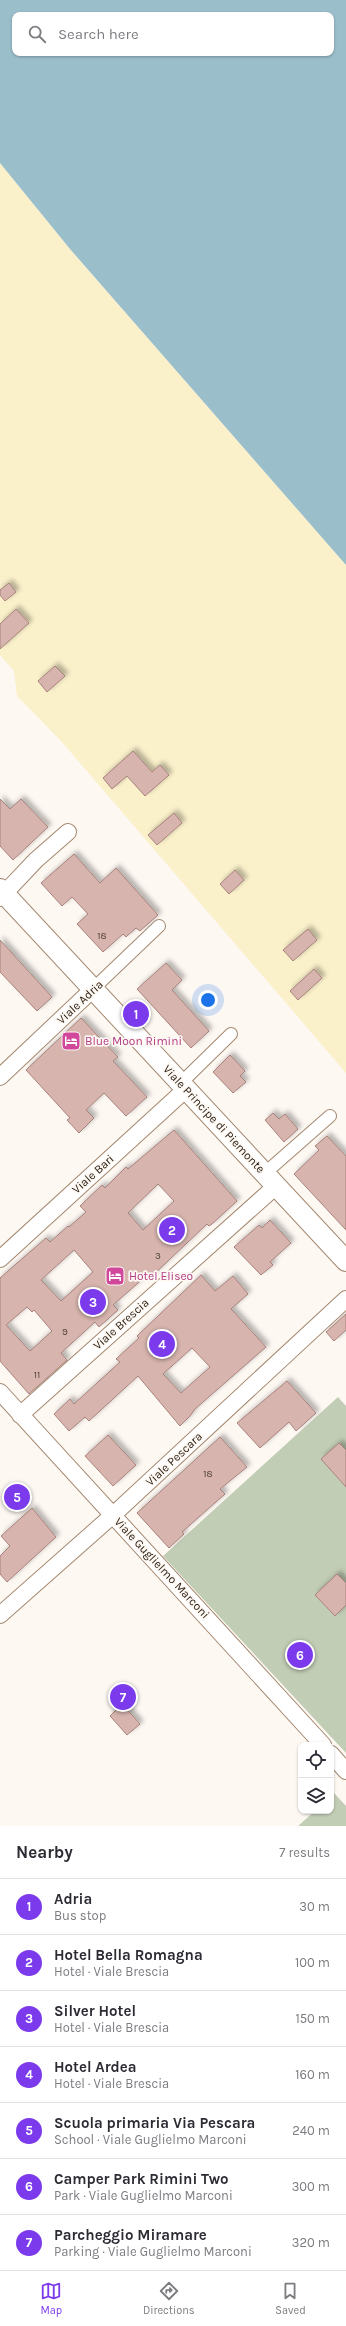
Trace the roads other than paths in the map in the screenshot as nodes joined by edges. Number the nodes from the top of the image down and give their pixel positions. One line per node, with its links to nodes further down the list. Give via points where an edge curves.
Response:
1 (68, 832): 2 (street)
2 (1, 894): 4 (street, Viale Principe di Piemonte)
3 (159, 926): 4 (street, Viale Adria)
4 (93, 989): 6 (street, Viale Adria); 7 (street, Viale Principe di Piemonte)
5 (231, 1034): 7 (street, Viale Bari)
6 (0, 1077)
7 (183, 1086): 9 (street, Viale Principe di Piemonte); 10 (street, Viale Bari)
8 (330, 1116): 9 (street, Viale Brescia)
9 (270, 1180): 11 (street, Viale Principe di Piemonte); 14 (street, Viale Brescia)
10 (0, 1259)
11 (346, 1261)
12 (346, 1299): 15 (street, Viale Pescara)
13 (0, 1392): 14 (street, Viale Guglielmo Marconi)
14 (20, 1414): 15 (street, Viale Guglielmo Marconi)
15 (113, 1515): 16 (street, Viale Pescara); 17 (street, Viale Guglielmo Marconi)
16 (0, 1615)
17 (320, 1742)
18 (334, 1757): 19 (street)
19 (346, 1771)

